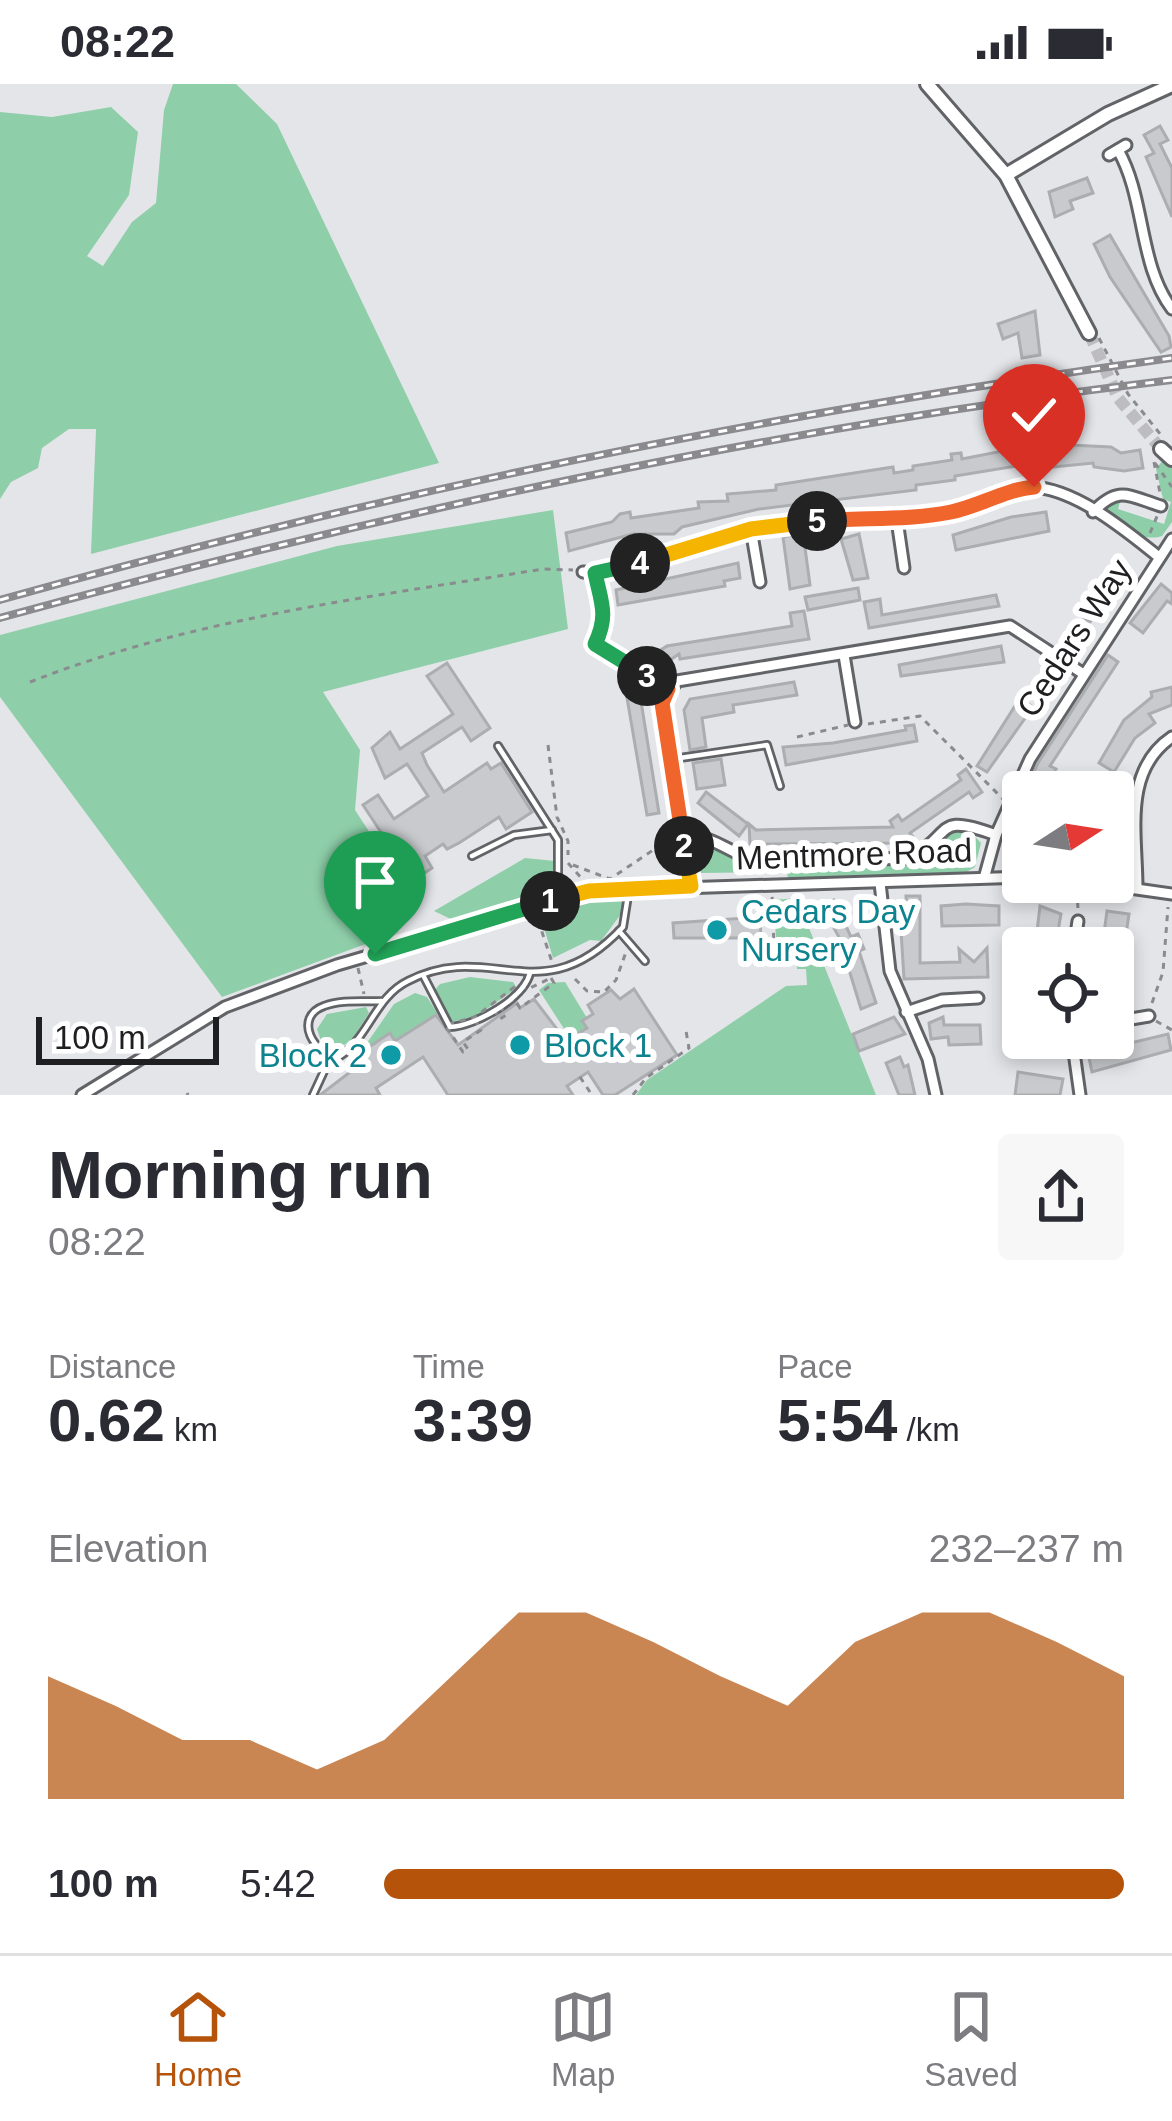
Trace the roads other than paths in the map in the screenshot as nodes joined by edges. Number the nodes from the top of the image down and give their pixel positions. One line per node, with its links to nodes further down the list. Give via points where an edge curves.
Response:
1 (927, 84): 4 (street)
2 (1172, 85): 4 (street)
3 (1118, 150): 5 (street, via 1150,263)
4 (1006, 175): 6 (street)
5 (1172, 309)
6 (1089, 333)
7 (1160, 506): 8 (street, via 1120,494)
8 (1093, 512): 9 (street, via 1034,487); 12 (street)
9 (897, 520): 10 (street); 13 (street)
10 (751, 529): 14 (street); 15 (street, via 589,573)
11 (1172, 539): 12 (street, Cedars Way)
12 (1165, 554): 18 (street, Cedars Way)
13 (904, 568)
14 (760, 582)
15 (599, 590)
16 (595, 644): 19 (lane)
17 (844, 655): 18 (street, via 1010,626); 19 (street, via 677,681); 20 (street)
18 (1082, 673): 27 (street, Cedars Way)
19 (668, 689): 23 (street, via 662,703)
20 (855, 722)
21 (1172, 737): 34 (street, via 1151,751 1137,777)
22 (498, 746): 25 (lane)
23 (671, 759): 24 (lane, via 767,745); 26 (street)
24 (780, 786)
25 (552, 830): 28 (lane, via 514,835); 36 (lane)
26 (683, 835): 27 (street, via 708,834 767,862 908,858 962,822); 32 (street)
27 (996, 835): 29 (street, Cedars Way)
28 (472, 856)
29 (985, 875): 30 (street, Mentmore Road); 31 (street, Mentmore Road)
30 (1002, 876)
31 (880, 883): 32 (street, Mentmore Road); 45 (street, via 885,952)
32 (691, 886): 33 (street, Mentmore Road)
33 (629, 887): 36 (street, Mentmore Road); 39 (lane)
34 (1136, 888): 35 (street)
35 (1171, 893)
36 (558, 899): 50 (street, Mentmore Road, via 225,1007)
37 (1078, 921): 38 (street)
38 (1077, 927)
39 (619, 931): 40 (lane); 41 (lane, via 594,955)
40 (645, 961)
41 (530, 973): 42 (lane, via 483,967); 42 (lane, via 518,992 450,1027)
42 (423, 975): 44 (lane)
43 (978, 998): 45 (street)
44 (382, 1001): 48 (lane, via 351,1049); 48 (lane, via 313,1012 313,1046)
45 (907, 1012): 52 (street)
46 (1149, 1016): 47 (street)
47 (1134, 1018)
48 (331, 1056): 51 (lane)
49 (1075, 1059): 53 (street)
50 (82, 1095)
51 (314, 1095)
52 (935, 1095)
53 (1080, 1095)

